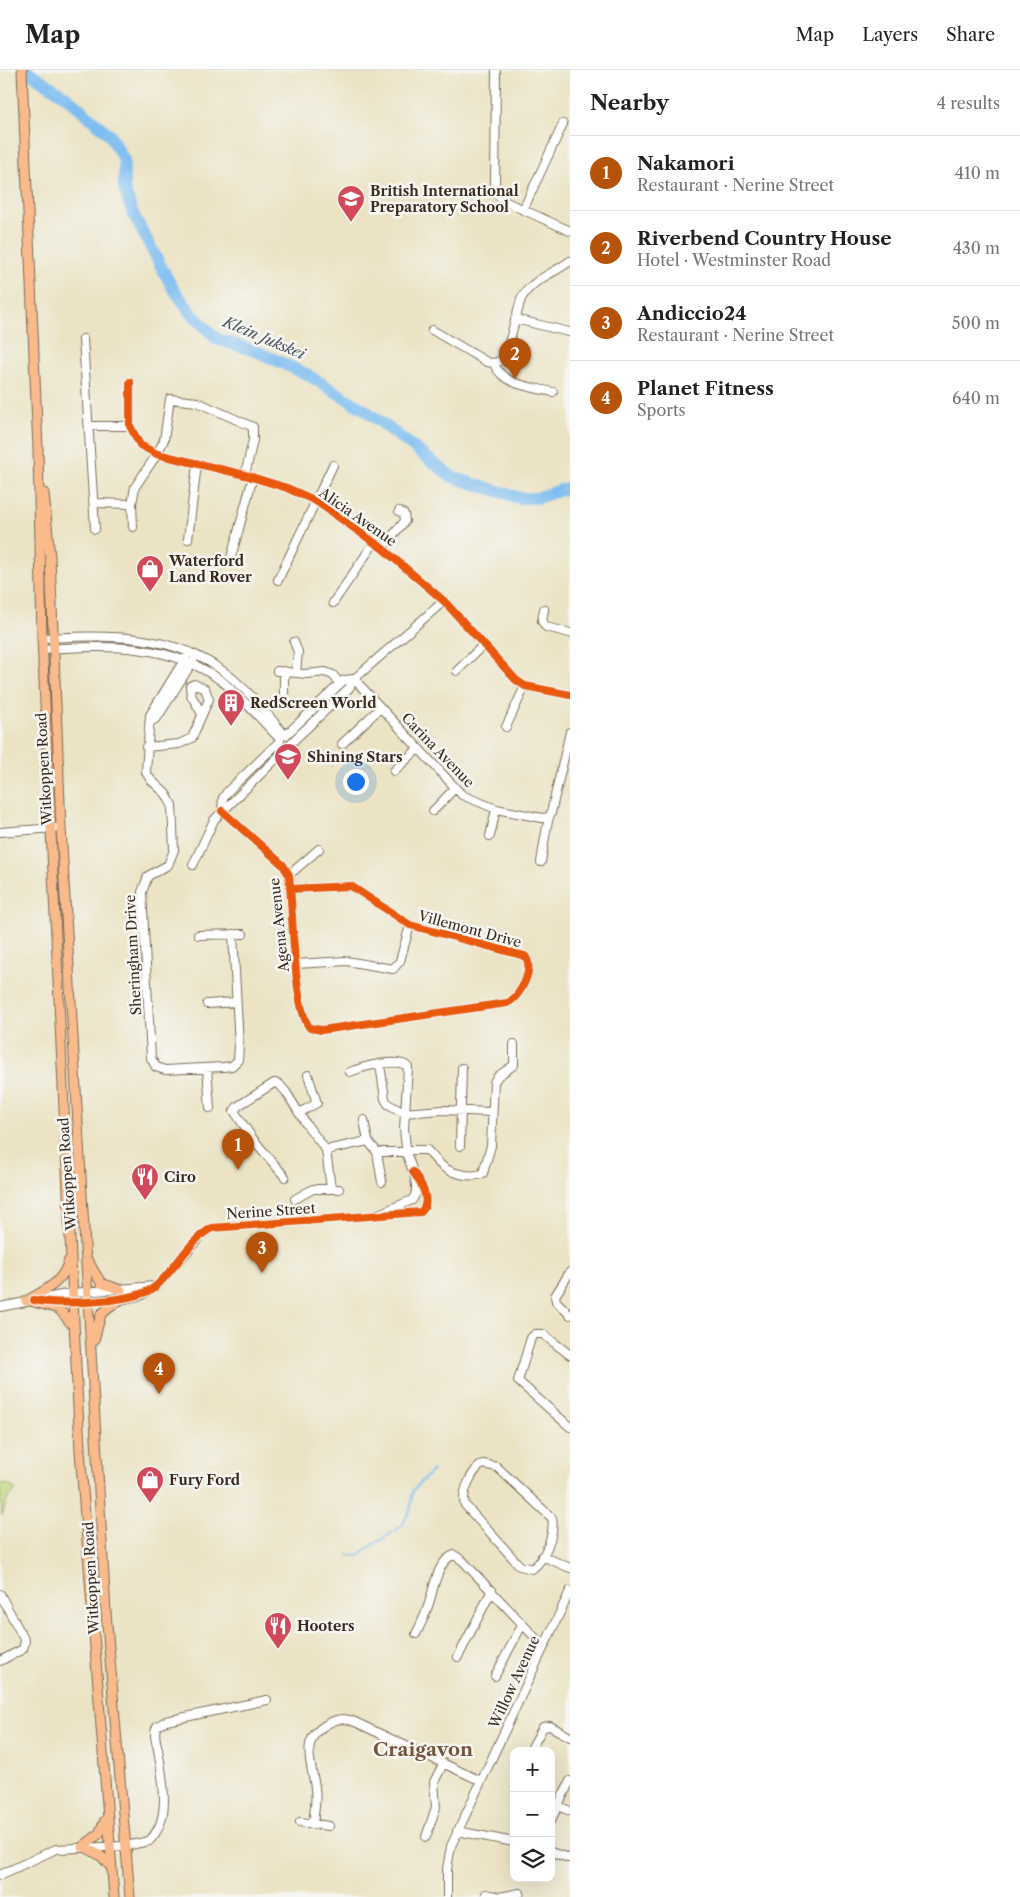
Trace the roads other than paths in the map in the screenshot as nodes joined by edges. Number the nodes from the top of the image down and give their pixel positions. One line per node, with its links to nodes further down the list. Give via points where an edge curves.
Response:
1 (22, 70): 16 (main road, Witkoppen Road)
2 (496, 70): 4 (street, via 494,188 500,199)
3 (563, 124): 4 (street)
4 (523, 210): 5 (street)
5 (570, 231)
6 (570, 261): 7 (street, via 529,286)
7 (515, 319): 9 (street); 11 (street, via 505,355)
8 (432, 330): 11 (street)
9 (569, 332)
10 (83, 339): 14 (street)
11 (494, 364): 13 (street, via 498,373 507,380)
12 (130, 382): 15 (street)
13 (553, 392)
14 (89, 426): 15 (street); 22 (street)
15 (130, 426): 17 (street, via 140,445)
16 (38, 449): 36 (main road, Witkoppen Road); 37 (main road, Witkoppen Road, via 49,548)
17 (157, 454): 18 (street, Alicia Avenue); 20 (street, via 164,440 168,401 173,398 189,400 253,427); 23 (street, via 136,482)
18 (197, 464): 20 (street, Alicia Avenue); 27 (street)
19 (333, 466): 21 (street)
20 (249, 476): 21 (street, Alicia Avenue); 30 (street)
21 (316, 502): 28 (street, Alicia Avenue); 31 (street)
22 (94, 503): 23 (street); 26 (street)
23 (132, 504): 25 (street)
24 (398, 511): 29 (street, via 405,521)
25 (133, 527)
26 (95, 529)
27 (188, 539)
28 (374, 543): 29 (street, Alicia Avenue); 33 (street)
29 (382, 548): 32 (street, Alicia Avenue)
30 (231, 558)
31 (278, 580)
32 (444, 601): 39 (street, Alicia Avenue); 46 (street)
33 (333, 603)
34 (544, 609): 35 (street, via 542,621 546,627)
35 (570, 633)
36 (42, 638): 37 (street); 41 (main road, Witkoppen Road)
37 (52, 638): 40 (main road, Witkoppen Road); 42 (street, via 137,637)
38 (294, 642): 45 (street, via 298,652)
39 (483, 645): 44 (street); 48 (street, Alicia Avenue)
40 (52, 648): 41 (street); 43 (street, via 133,647 160,651); 73 (main road, Witkoppen Road)
41 (42, 649): 72 (main road, Witkoppen Road)
42 (193, 654): 43 (street, Sheringham Drive); 51 (street, via 227,674)
43 (188, 662): 52 (street, via 223,682); 62 (street, Sheringham Drive, via 150,715)
44 (457, 671)
45 (296, 672): 47 (street, via 328,672); 49 (street, via 280,671)
46 (354, 679): 47 (street); 54 (street, Carina Avenue); 56 (street)
47 (340, 684): 53 (street)
48 (525, 686): 50 (street); 57 (street)
49 (284, 695)
50 (570, 695)
51 (252, 697): 52 (street); 59 (street)
52 (246, 703): 59 (street)
53 (316, 707): 56 (street); 59 (street)
54 (380, 708): 60 (street); 63 (street, Carina Avenue)
55 (202, 714): 62 (street, via 195,734 188,742)
56 (322, 714): 61 (street)
57 (506, 727)
58 (570, 732): 71 (street)
59 (283, 737): 61 (street, via 292,739); 64 (street)
60 (342, 744)
61 (290, 745): 66 (street)
62 (146, 747): 91 (street, Sheringham Drive, via 146,772 172,805 174,844 170,862 148,876 142,892 151,1058 160,1069)
63 (418, 749): 65 (street); 67 (street, Carina Avenue)
64 (254, 765): 66 (street); 69 (street, via 227,792)
65 (394, 771)
66 (262, 772): 69 (street)
67 (454, 789): 68 (street, Carina Avenue, via 472,801); 70 (street)
68 (496, 809): 71 (street, Carina Avenue); 75 (street)
69 (222, 811): 78 (street, via 214,820); 79 (street, Agena Avenue, via 283,865)
70 (433, 811)
71 (548, 817): 77 (street)
72 (50, 828): 73 (street); 74 (street); 113 (main road, Witkoppen Road)
73 (61, 828): 114 (main road, Witkoppen Road)
74 (0, 832)
75 (490, 836)
76 (320, 849): 79 (street, Agena Avenue)
77 (541, 862)
78 (193, 865)
79 (289, 875): 80 (street, Agena Avenue)
80 (291, 889): 81 (street, Villemont Drive, via 351,886); 85 (street, Agena Avenue)
81 (410, 925): 85 (street, via 400,961 394,968 346,961); 88 (street, Villemont Drive, via 525,956 528,968 518,995 512,1001 500,1004)
82 (233, 934): 83 (street); 84 (street); 86 (street, Sheringham Drive)
83 (243, 934)
84 (198, 936)
85 (296, 964): 88 (street, Agena Avenue, via 304,1018)
86 (236, 1002): 87 (street); 91 (street, Sheringham Drive, via 238,1060 229,1066)
87 (207, 1004)
88 (314, 1030)
89 (514, 1044): 97 (street, via 514,1065 494,1082)
90 (380, 1064): 93 (street); 99 (street, via 386,1102); 99 (street, via 398,1063 408,1067)
91 (207, 1068): 95 (street)
92 (462, 1068): 96 (street)
93 (350, 1072)
94 (308, 1075): 98 (street, via 317,1103)
95 (210, 1108)
96 (460, 1112): 97 (street); 99 (street); 102 (street)
97 (492, 1112): 104 (street, via 491,1146 487,1166 481,1175 450,1170 439,1164 427,1150)
98 (299, 1113): 103 (street); 107 (street, via 281,1087 274,1083 234,1111)
99 (404, 1113): 104 (street)
100 (364, 1120): 101 (street)
101 (368, 1141): 103 (street); 105 (street)
102 (460, 1146)
103 (326, 1150): 110 (street, via 335,1189 313,1189)
104 (407, 1151): 105 (street); 106 (street)
105 (377, 1152): 108 (street)
106 (413, 1172): 109 (street); 111 (street)
107 (285, 1177)
108 (382, 1182)
109 (416, 1196): 111 (street); 112 (street, Nerine Street)
110 (294, 1199)
111 (426, 1199): 112 (street, Nerine Street, via 421,1212)
112 (372, 1217): 116 (street, Nerine Street, via 212,1228)
113 (71, 1248): 119 (main road, Witkoppen Road); 121 (main road, via 66,1271 59,1282)
114 (86, 1256): 117 (main road, via 101,1283); 118 (main road, Witkoppen Road)
115 (570, 1272): 123 (street, via 555,1296)
116 (157, 1286): 117 (street); 120 (street, Nerine Street, via 142,1295)
117 (121, 1290): 118 (street)
118 (87, 1296): 119 (street); 120 (street, Nerine Street); 126 (main road, Witkoppen Road)
119 (73, 1297): 121 (street, via 55,1303); 124 (main road, Witkoppen Road)
120 (120, 1300): 126 (main road, via 104,1310 98,1319)
121 (30, 1301): 122 (street); 124 (main road, via 59,1310)
122 (0, 1307)
123 (570, 1314)
124 (74, 1328): 146 (main road, Witkoppen Road)
125 (570, 1356): 127 (street, via 543,1334 535,1334 518,1381)
126 (92, 1366): 155 (main road, Witkoppen Road, via 106,1612)
127 (570, 1427)
128 (542, 1556): 128 (street, via 532,1569 520,1566 468,1510 464,1502 465,1493 473,1472 480,1465 497,1467 550,1515 552,1531); 129 (street)
129 (570, 1568)
130 (492, 1590): 133 (street); 134 (street, via 462,1560 451,1556 435,1581 427,1611); 136 (street)
131 (570, 1590): 135 (street, Willow Avenue)
132 (0, 1594): 137 (street, via 25,1641 23,1649)
133 (522, 1625): 135 (street); 138 (street)
134 (416, 1634)
135 (544, 1647): 143 (street, Willow Avenue)
136 (458, 1657)
137 (0, 1662)
138 (495, 1676)
139 (267, 1700): 155 (street, via 166,1721 155,1728 163,1786 162,1821 149,1842)
140 (570, 1737): 141 (street, via 550,1726 543,1727)
141 (532, 1747)
142 (443, 1764): 143 (street); 150 (street, via 350,1720 340,1718 331,1722 315,1732 310,1746 310,1767 316,1790); 153 (street, via 433,1786 436,1807)
143 (481, 1781): 152 (street, Willow Avenue)
144 (570, 1781): 145 (street)
145 (558, 1806): 147 (street); 148 (street)
146 (107, 1811): 156 (main road, via 102,1830); 157 (main road, Witkoppen Road)
147 (570, 1811)
148 (555, 1812)
149 (300, 1822): 150 (street)
150 (313, 1824): 151 (street)
151 (329, 1826)
152 (457, 1831): 154 (street); 166 (street, Willow Avenue, via 448,1856)
153 (426, 1837)
154 (510, 1841)
155 (126, 1846): 157 (street); 165 (main road, Witkoppen Road)
156 (84, 1847): 157 (street); 160 (main road, via 101,1856); 161 (street, via 56,1849)
157 (109, 1847): 160 (main road, Witkoppen Road)
158 (555, 1853): 159 (street)
159 (568, 1858)
160 (110, 1866): 164 (main road, Witkoppen Road)
161 (0, 1875)
162 (520, 1893): 167 (street)
163 (486, 1894): 167 (street)
164 (114, 1897)
165 (130, 1897)
166 (447, 1897)
167 (499, 1897)

